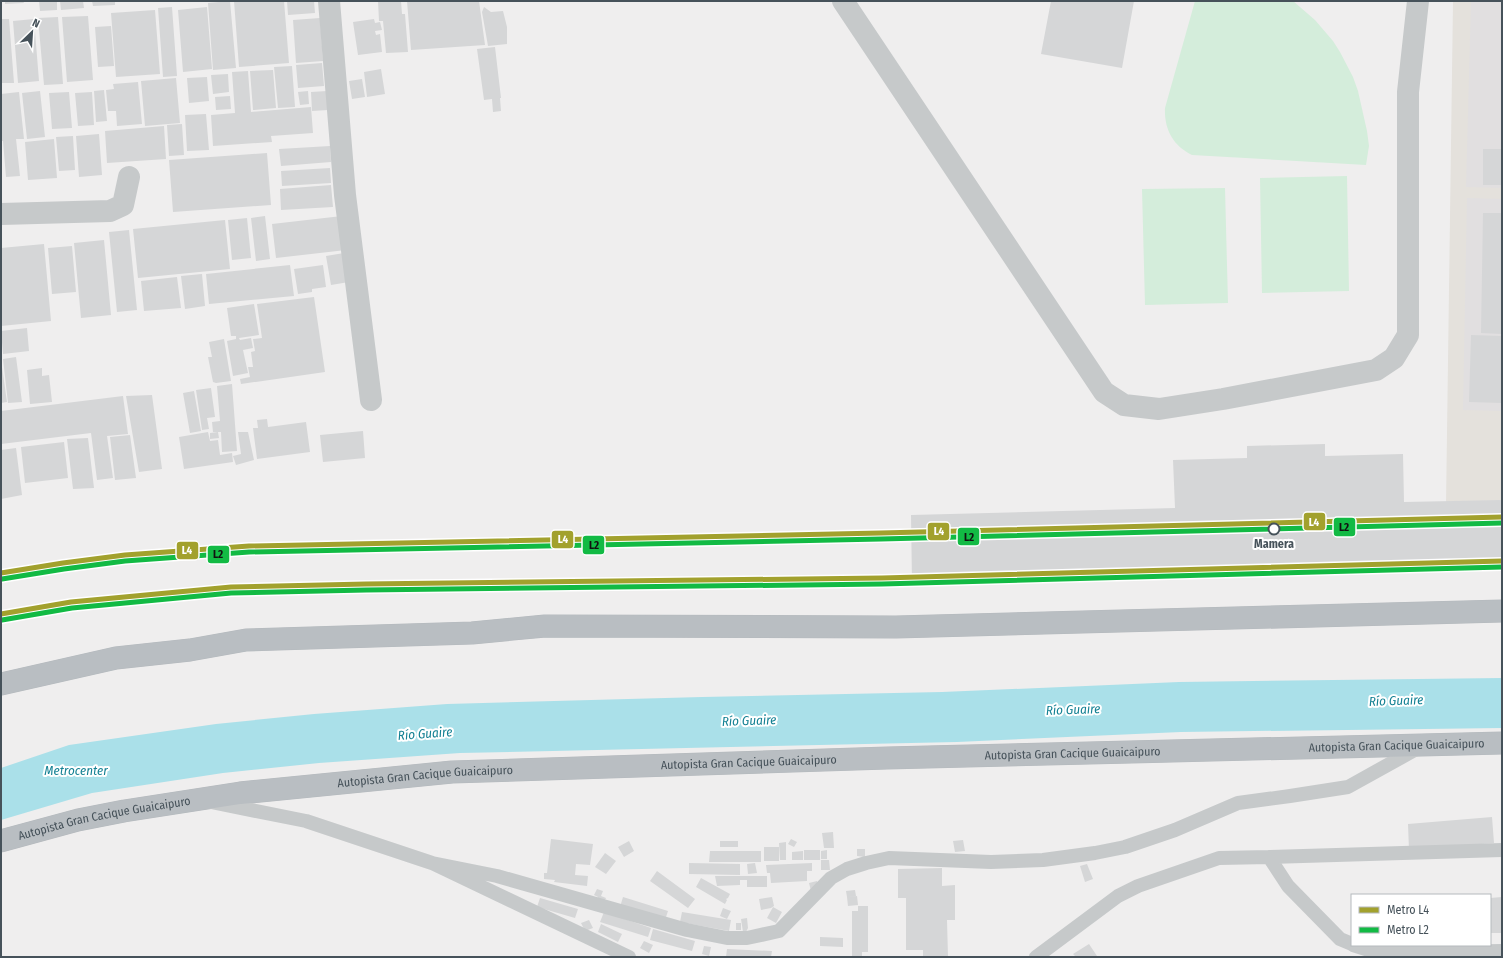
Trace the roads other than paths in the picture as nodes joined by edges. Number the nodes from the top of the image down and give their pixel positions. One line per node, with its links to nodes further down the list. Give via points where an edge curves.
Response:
1 (329, 1): 6 (street, via 345,195)
2 (843, 1): 3 (street, via 1104,392 1124,405 1159,410 1376,370 1394,358 1408,335 1408,92)
3 (1418, 1)
4 (129, 177): 5 (street, via 123,205 110,211)
5 (1, 214)
6 (371, 400)
7 (1502, 611): 8 (highway, via 896,627 545,626 472,633 246,640 190,650 116,658)
8 (1, 684)
9 (1502, 743): 10 (highway, Autopista Gran Cacique Guaicaipuro)
10 (1424, 745): 11 (highway, Autopista Gran Cacique Guaicaipuro, via 452,772 240,793); 15 (lane, via 1348,787 1238,803 1175,830 1095,854 991,862 889,858 847,868 831,878 779,931 747,938 727,938 687,930 497,876)
11 (201, 800): 12 (highway, Autopista Gran Cacique Guaicaipuro, via 116,812); 15 (lane, via 306,821)
12 (1, 841)
13 (1502, 850): 14 (lane)
14 (1269, 857): 16 (lane, via 1288,886 1340,939); 20 (lane, via 1219,858 1138,886 1118,896)
15 (432, 862): 19 (lane)
16 (1351, 944)
17 (1356, 946): 18 (lane, via 1378,953)
18 (1502, 951)
19 (629, 957)
20 (1036, 957)

